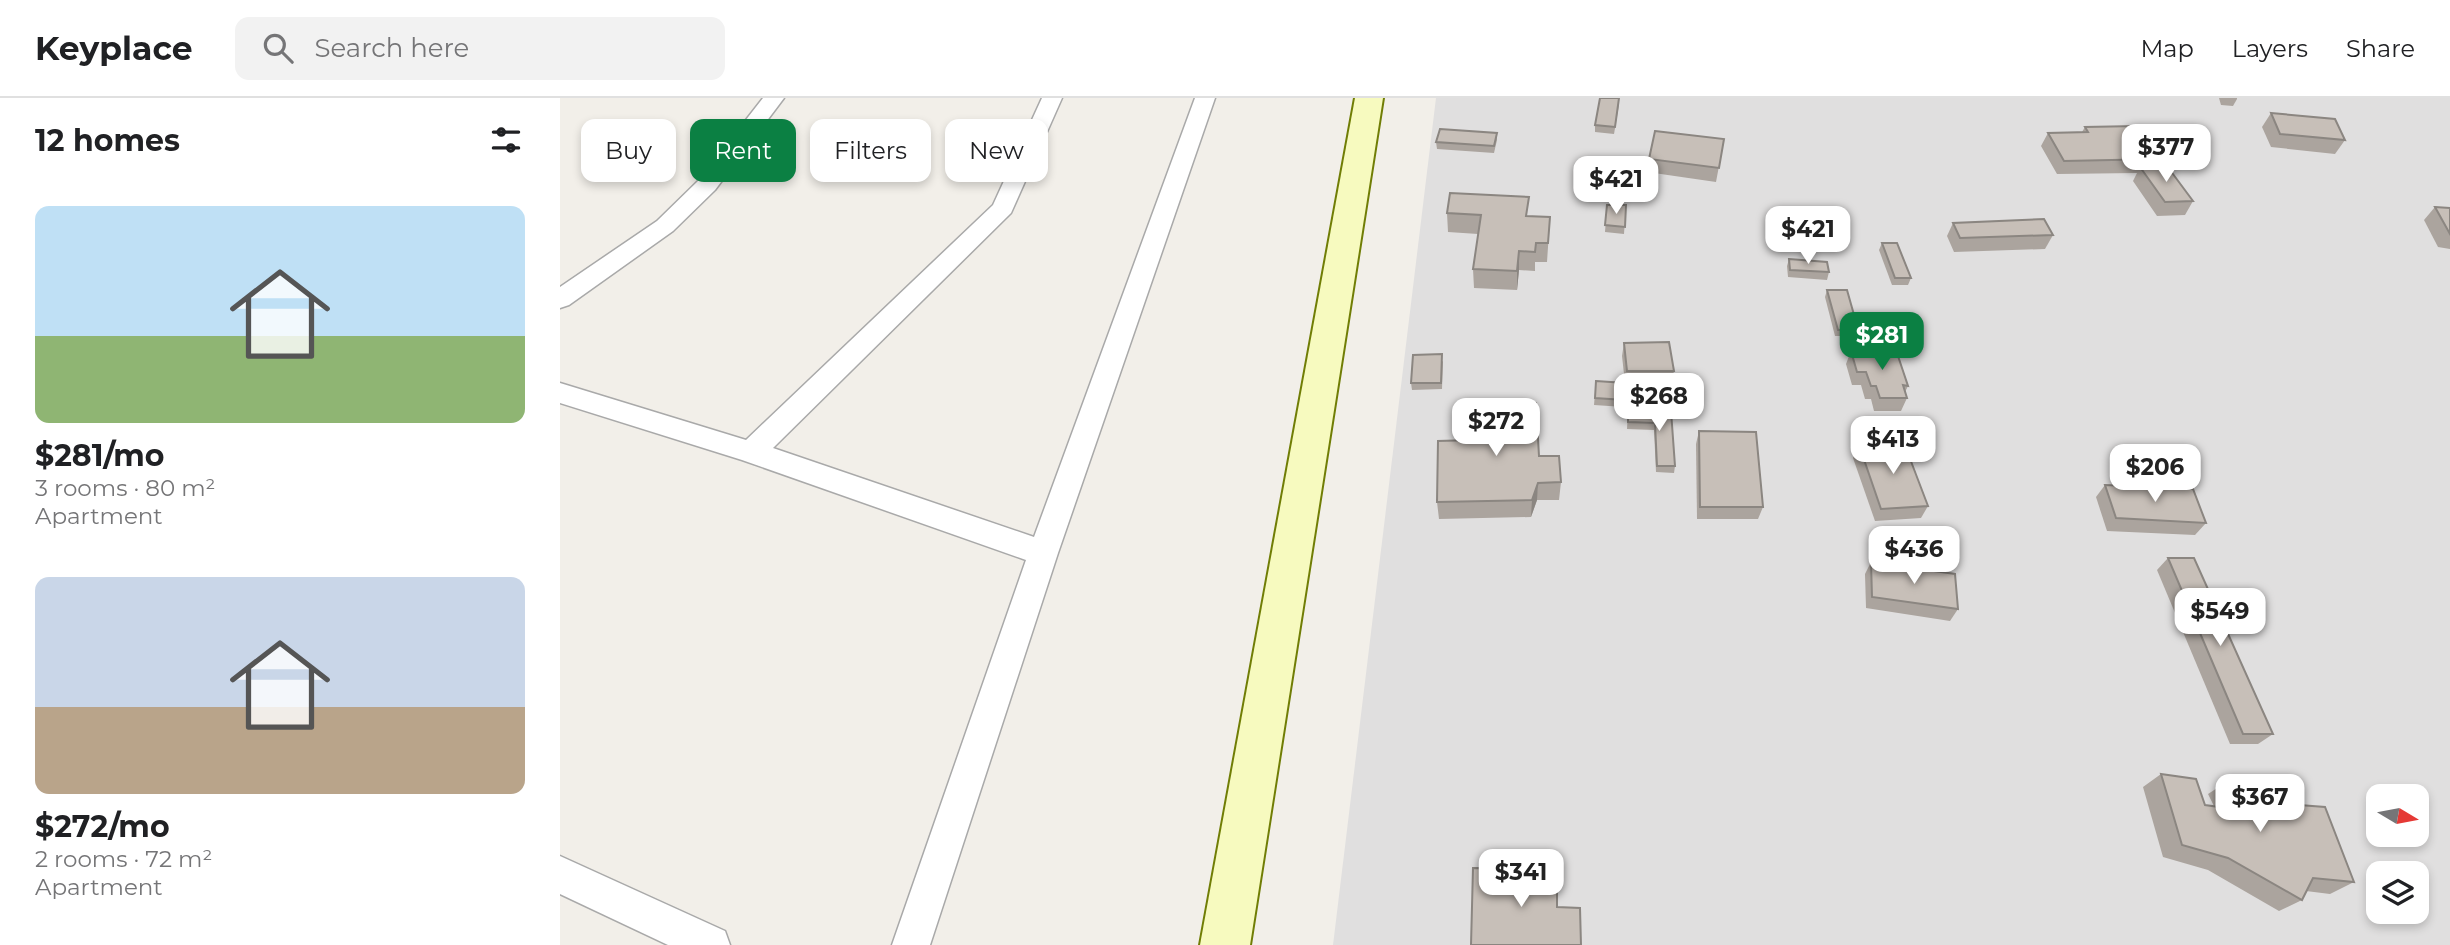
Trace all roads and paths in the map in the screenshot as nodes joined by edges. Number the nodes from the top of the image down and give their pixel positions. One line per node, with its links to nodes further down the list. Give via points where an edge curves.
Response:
1 (774, 98): 5 (street, via 707,185 665,226)
2 (1052, 98): 7 (street, via 1003,208)
3 (1205, 98): 8 (street)
4 (1369, 98): 12 (street)
5 (560, 299)
6 (560, 393): 7 (street)
7 (751, 452): 8 (street)
8 (1043, 552): 11 (street)
9 (560, 875): 10 (street)
10 (711, 945)
11 (911, 945)
12 (1225, 945)

